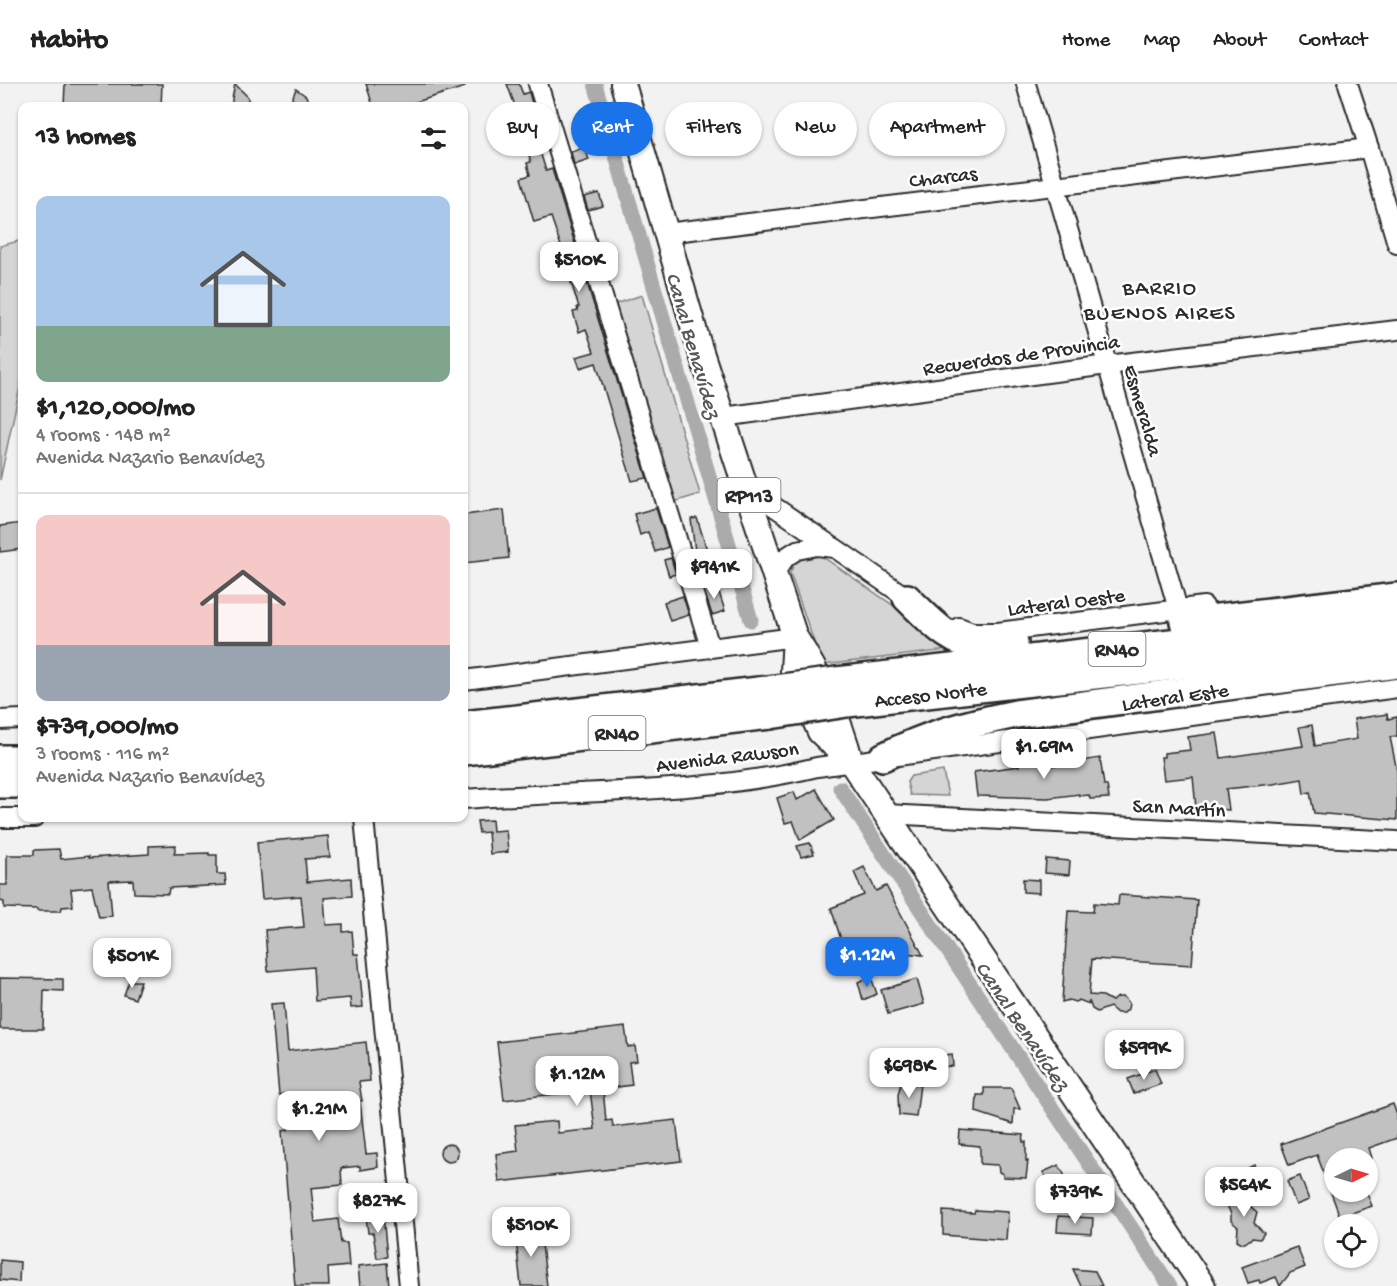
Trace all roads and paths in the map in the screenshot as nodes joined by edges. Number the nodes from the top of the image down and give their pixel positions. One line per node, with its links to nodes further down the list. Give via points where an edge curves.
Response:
1 (538, 84): 22 (street)
2 (623, 84): 7 (main road, RP113)
3 (1026, 84): 6 (street, Esmeralda)
4 (1348, 84): 5 (street)
5 (1369, 148): 6 (street, Charcas); 8 (street)
6 (1055, 185): 7 (street, Charcas); 10 (street, Esmeralda)
7 (666, 233): 11 (main road, RP113)
8 (1397, 244)
9 (1397, 330): 10 (street, Recuerdos de Provincia)
10 (1107, 365): 11 (street, Recuerdos de Provincia); 18 (street, Esmeralda)
11 (723, 417): 12 (main road, RP113)
12 (747, 488): 13 (street, Lateral Oeste); 14 (main road, RP113)
13 (835, 548): 14 (street, via 797,550); 17 (street, Lateral Oeste)
14 (774, 573): 20 (main road, RP113)
15 (1397, 584): 18 (street, Lateral Oeste)
16 (1397, 597): 17 (highway, via 980,646 945,633)
17 (907, 598): 18 (street, Lateral Oeste, via 972,632)
18 (1178, 609)
19 (1397, 617): 26 (highway, Acceso Norte / RN40)
20 (795, 637): 22 (street); 35 (main road, RP113, via 842,727)
21 (1397, 641): 26 (highway, Acceso Norte / RN40)
22 (710, 647): 24 (street)
23 (1397, 664): 32 (highway, via 1016,714 956,727)
24 (468, 679)
25 (1397, 688): 32 (street, Lateral Este)
26 (842, 692): 27 (highway, Acceso Norte / RN40, bridge)
27 (765, 703): 30 (highway, Acceso Norte / RN40); 31 (highway, Acceso Norte / RN40)
28 (18, 719): 29 (street)
29 (0, 720)
30 (468, 725)
31 (468, 750)
32 (883, 758): 35 (street, Lateral Este)
33 (0, 759): 34 (highway)
34 (18, 759)
35 (851, 762): 38 (street, Avenida Rawson, via 675,788); 39 (main road, RP113)
36 (0, 784): 37 (highway)
37 (18, 784)
38 (468, 799)
39 (886, 814): 43 (street, San Martín); 45 (main road, RP113)
40 (0, 818): 41 (street)
41 (18, 818)
42 (364, 822): 44 (street)
43 (1397, 841)
44 (409, 1286)
45 (1203, 1286)

